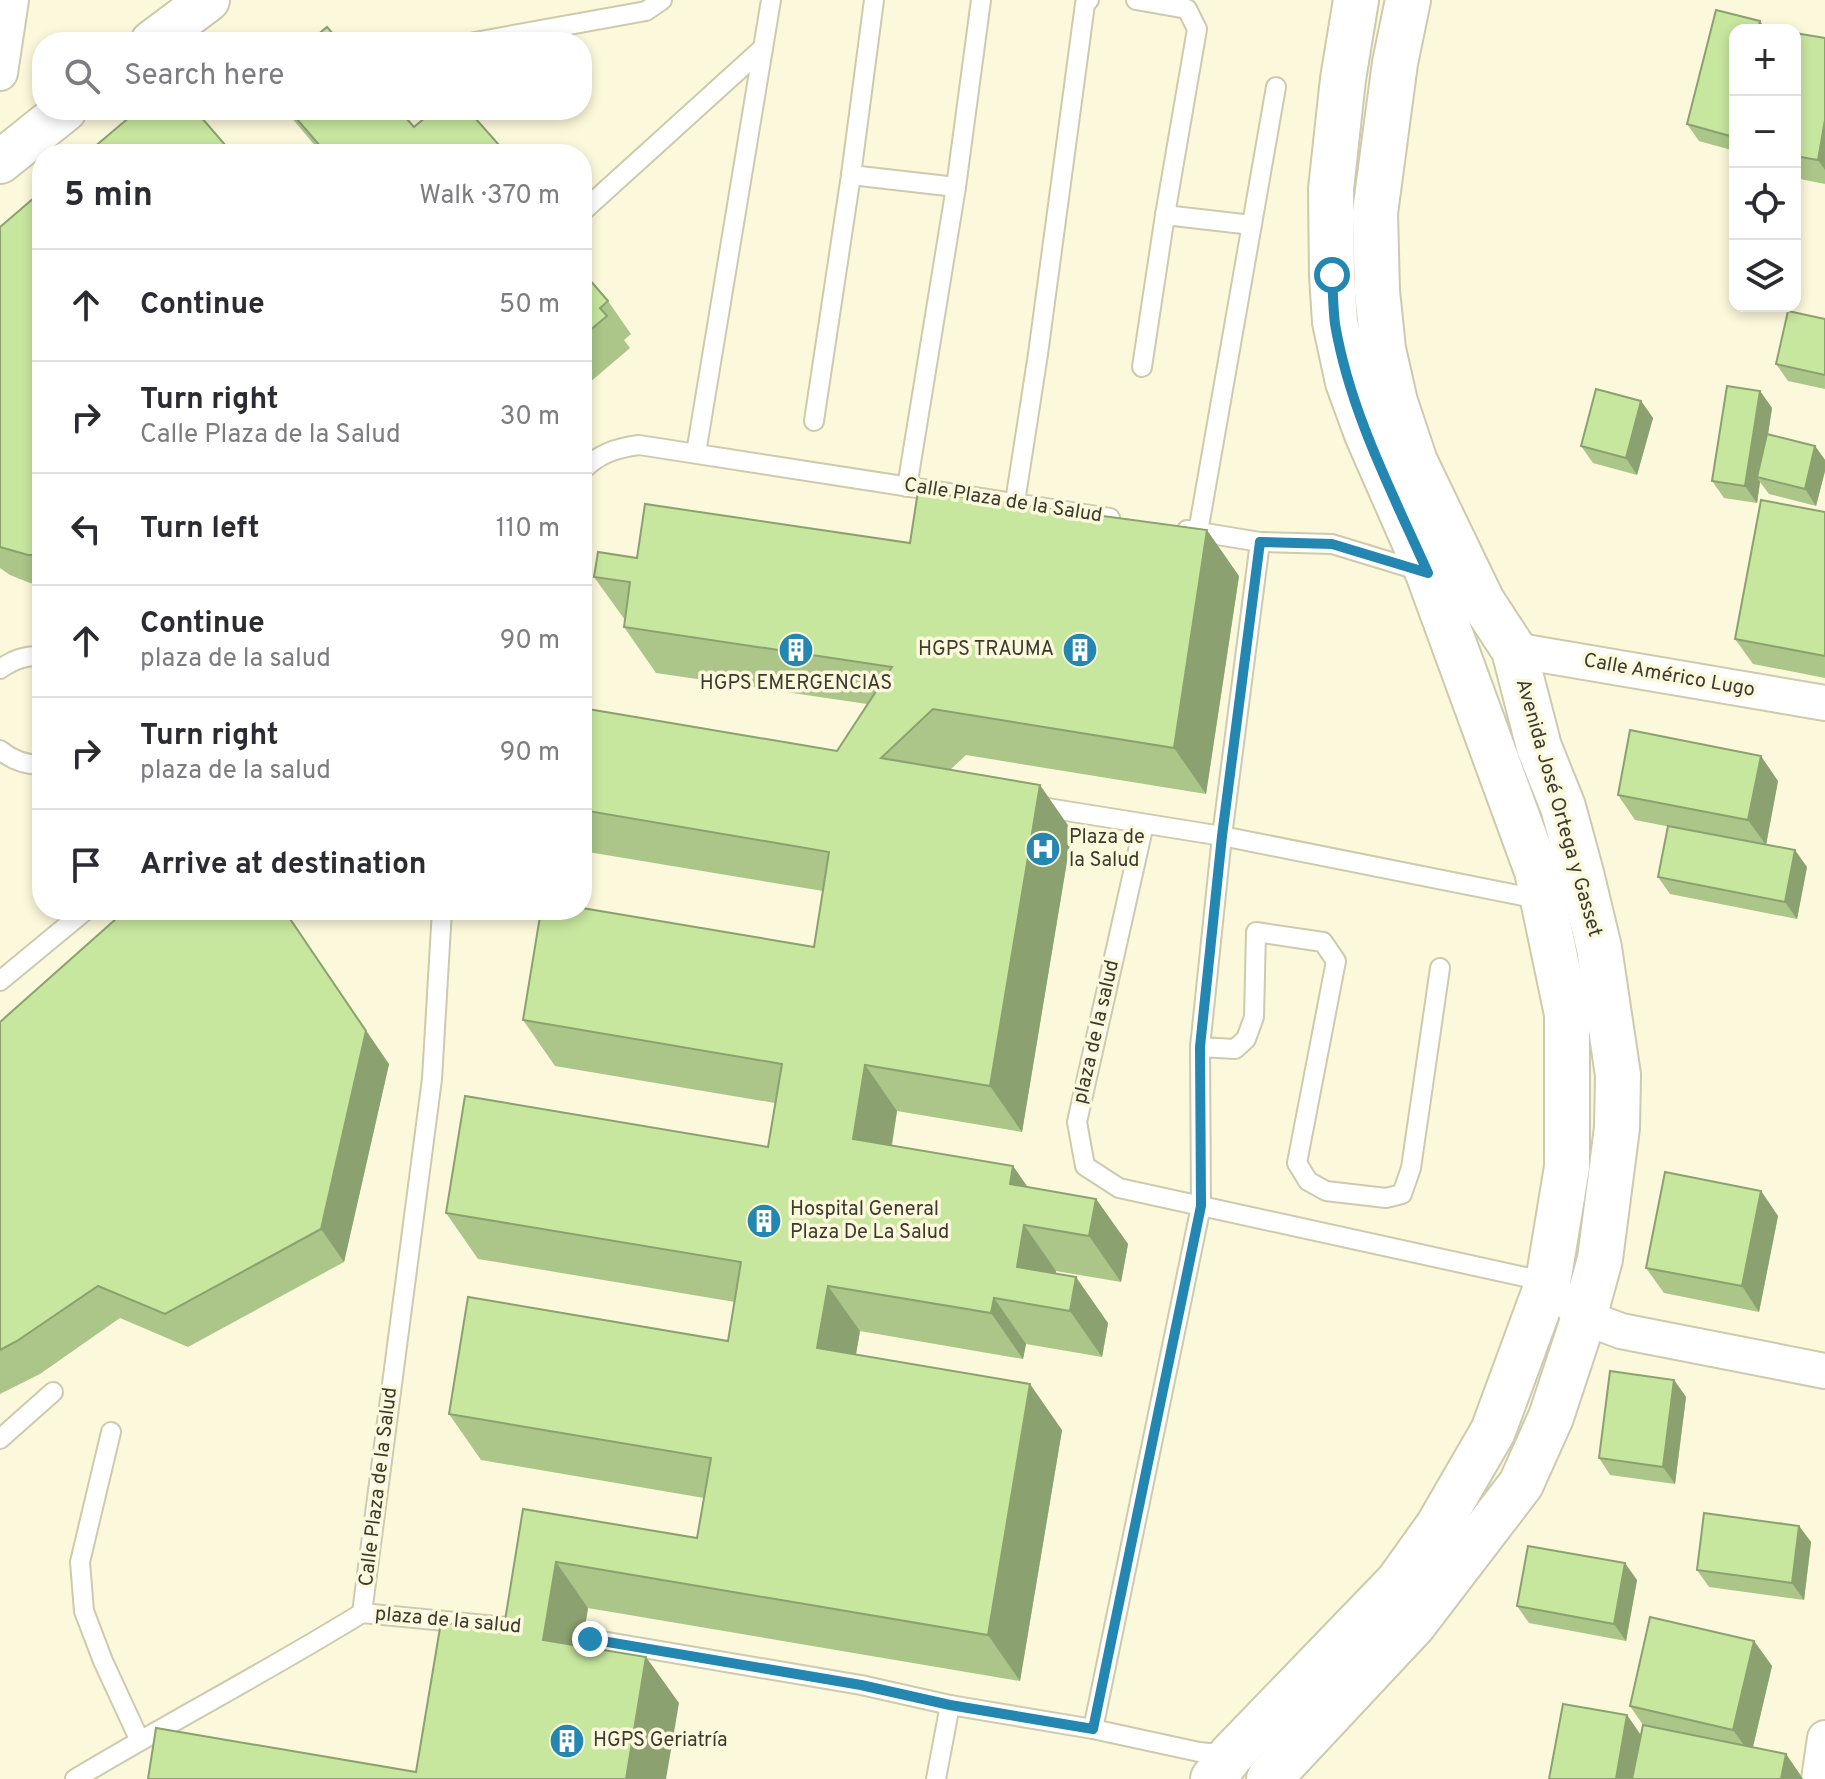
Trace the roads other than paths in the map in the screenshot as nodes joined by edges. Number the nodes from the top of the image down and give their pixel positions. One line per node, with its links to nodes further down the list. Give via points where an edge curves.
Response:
1 (11, 0): 14 (street)
2 (208, 0): 11 (street)
3 (662, 0): 12 (lane, via 646,11)
4 (771, 0): 13 (lane)
5 (874, 0): 18 (lane)
6 (981, 0): 19 (lane)
7 (1089, 0): 28 (lane)
8 (1136, 0): 21 (lane, via 1187,9 1197,29)
9 (1356, 0): 33 (main road, Avenida José Ortega y Gasset, via 1331,189 1335,322 1367,434)
10 (1408, 0): 34 (main road, Avenida José Ortega y Gasset, via 1375,213 1383,349 1415,462 1482,601)
11 (165, 32)
12 (530, 32)
13 (763, 48): 20 (lane); 25 (lane)
14 (0, 73)
15 (1276, 87): 22 (lane)
16 (52, 120): 17 (street)
17 (0, 162)
18 (851, 175): 19 (lane); 24 (lane)
19 (956, 187): 27 (lane)
20 (592, 203)
21 (1165, 215): 22 (lane); 23 (lane)
22 (1252, 225): 31 (lane)
23 (1142, 367)
24 (814, 421)
25 (696, 453): 26 (lane, Calle Plaza de la Salud, via 639,445); 27 (lane, Calle Plaza de la Salud)
26 (592, 461)
27 (907, 487): 28 (lane, Calle Plaza de la Salud)
28 (1015, 502): 29 (lane, Calle Plaza de la Salud)
29 (1122, 520)
30 (1168, 527): 31 (lane)
31 (1198, 532): 32 (lane)
32 (1260, 542): 33 (lane, via 1332,544); 42 (lane)
33 (1428, 573): 34 (street); 43 (main road, Avenida José Ortega y Gasset)
34 (1514, 650): 37 (street, Calle Américo Lugo); 51 (main road, Avenida José Ortega y Gasset, via 1581,873 1599,948 1618,1075 1617,1128 1600,1259)
35 (32, 656): 36 (lane)
36 (0, 669)
37 (1825, 703)
38 (0, 750): 39 (lane)
39 (32, 764)
40 (1022, 804): 41 (lane)
41 (1144, 824): 42 (lane); 49 (lane, plaza de la salud, via 1077,1122 1085,1166 1119,1188)
42 (1222, 836): 43 (lane); 48 (lane)
43 (1543, 900): 50 (main road, Avenida José Ortega y Gasset, via 1567,1014 1567,1167)
44 (74, 920): 47 (lane)
45 (441, 920): 56 (lane, Calle Plaza de la Salud, via 432,1079)
46 (1440, 968): 48 (lane, via 1411,1168 1402,1194 1386,1198 1326,1191 1308,1181 1297,1163 1336,961 1323,942 1256,932 1254,1017 1246,1039 1235,1049)
47 (0, 981)
48 (1200, 1047): 49 (lane)
49 (1201, 1206): 50 (lane, plaza de la salud); 60 (lane)
50 (1548, 1282): 51 (street); 63 (main road, Avenida José Ortega y Gasset, via 1493,1431 1438,1526 1398,1582)
51 (1584, 1317): 52 (street, via 1621,1331); 66 (main road, Avenida José Ortega y Gasset, via 1551,1417 1521,1484 1414,1624)
52 (1825, 1371)
53 (53, 1392): 55 (lane)
54 (111, 1432): 62 (lane, via 80,1562 84,1611)
55 (0, 1439)
56 (362, 1613): 57 (lane, plaza de la salud); 62 (lane, Calle Plaza de la Salud)
57 (535, 1629)
58 (590, 1639): 59 (lane)
59 (950, 1705): 60 (lane); 65 (lane)
60 (1093, 1729): 63 (lane, via 1199,1752)
61 (1825, 1738): 67 (street)
62 (140, 1741): 64 (lane, Calle Plaza de la Salud)
63 (1222, 1767)
64 (75, 1779)
65 (936, 1779)
66 (1269, 1779)
67 (1819, 1779)

